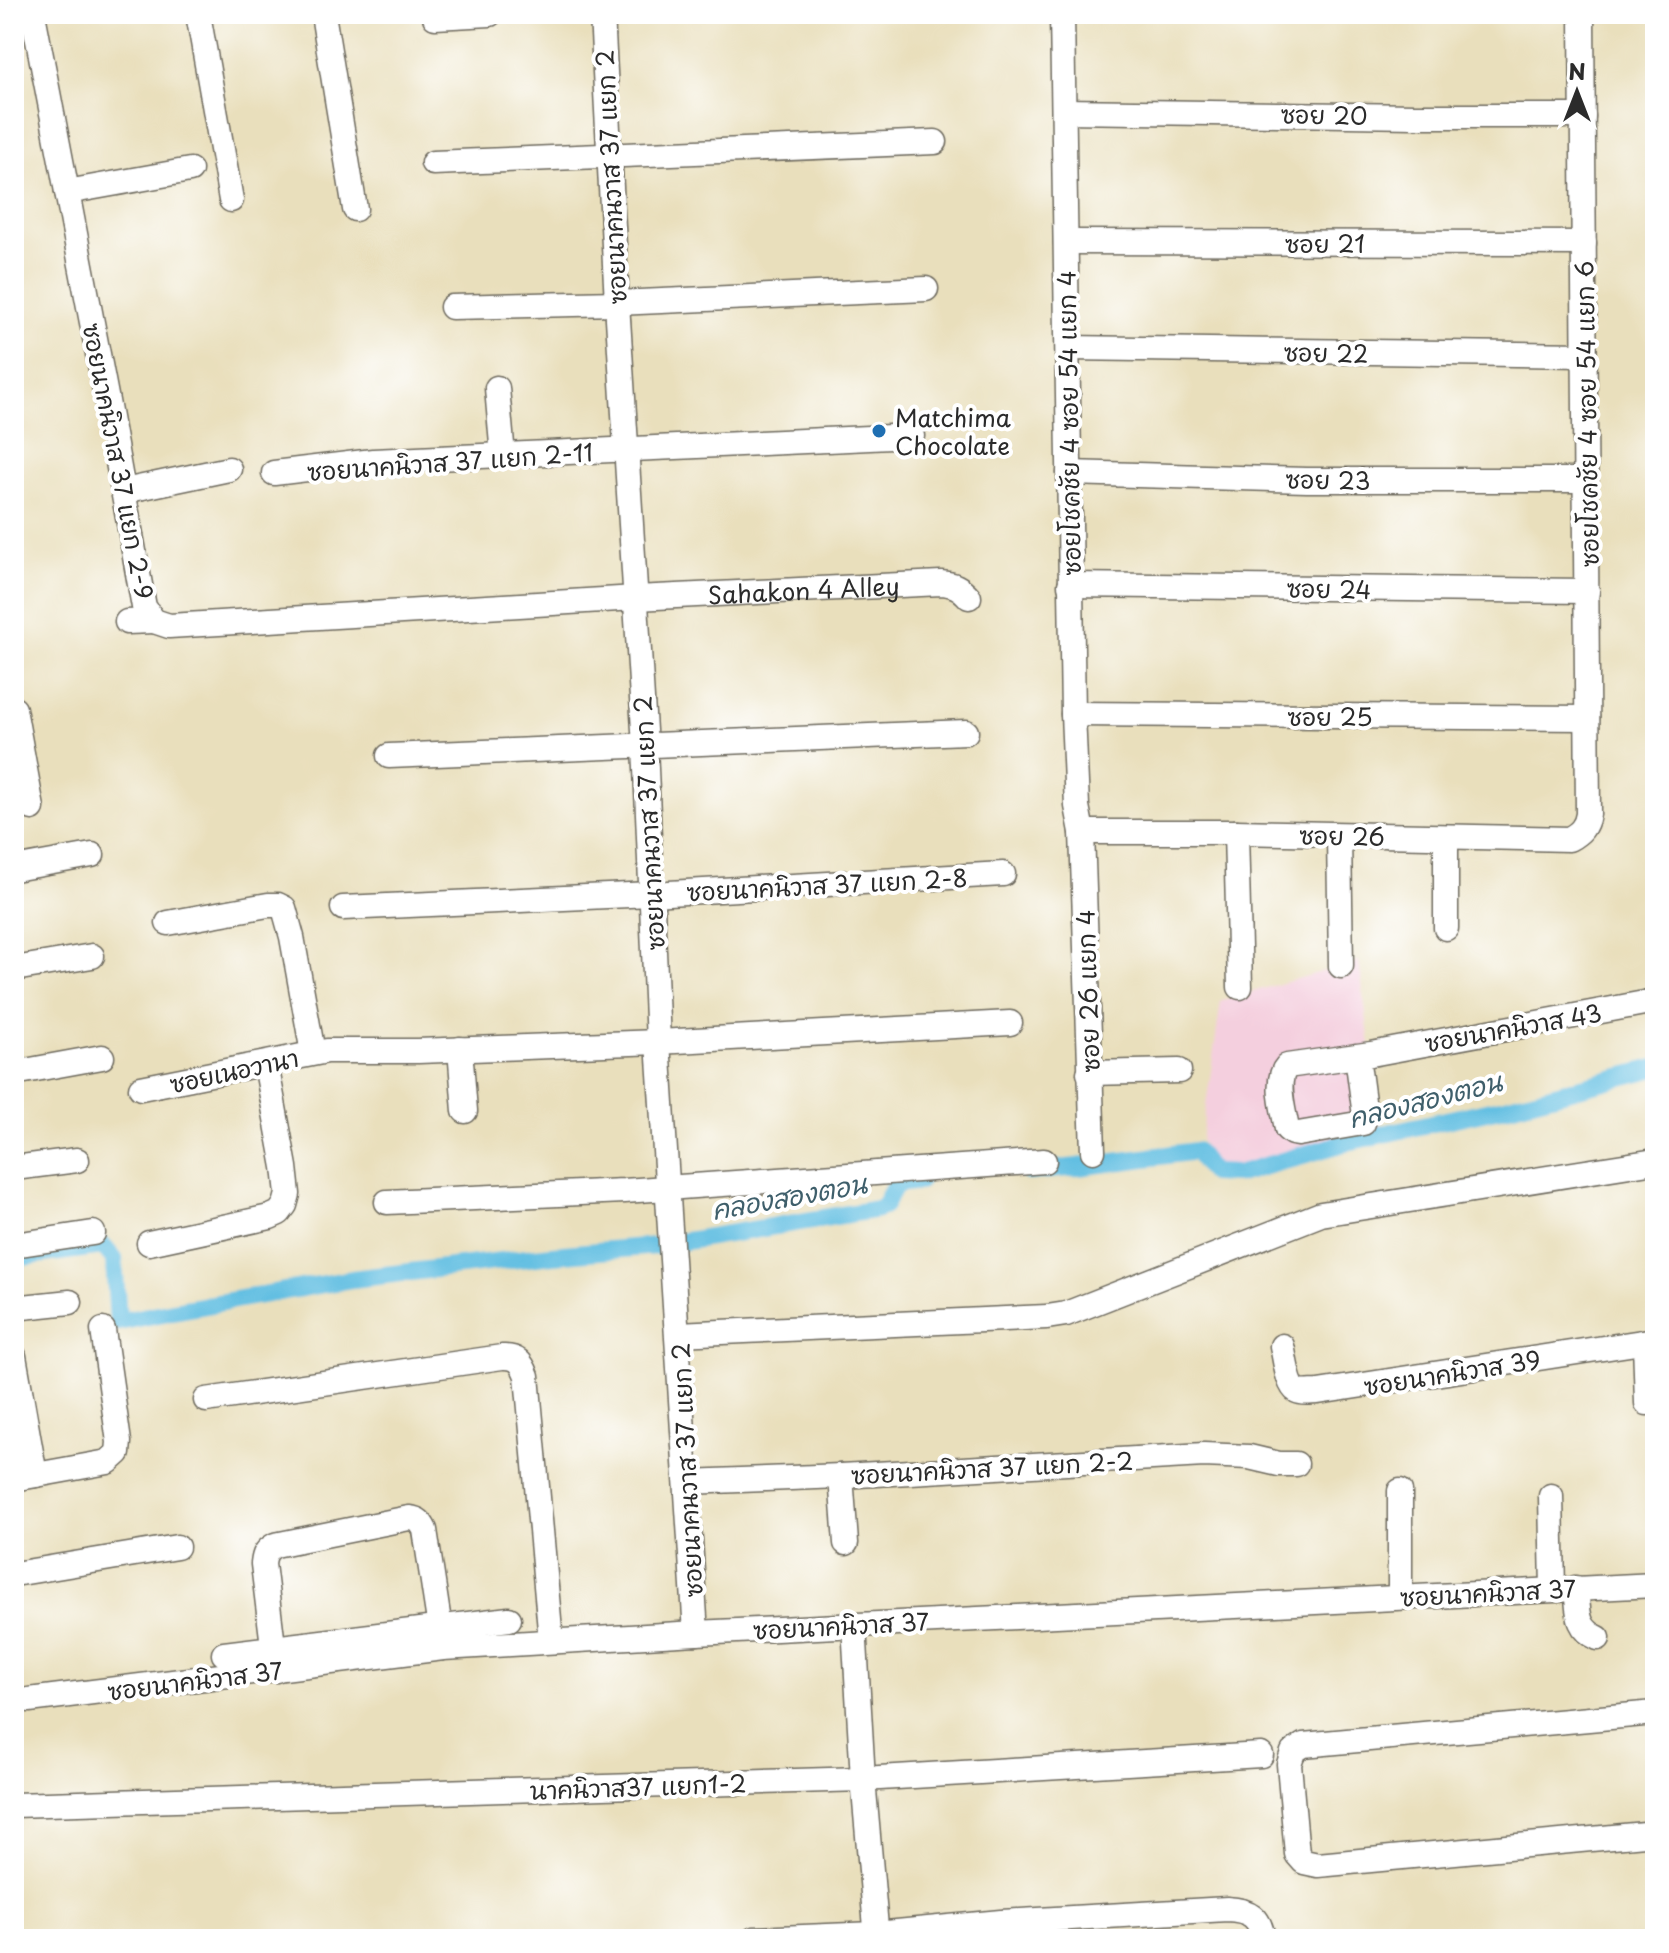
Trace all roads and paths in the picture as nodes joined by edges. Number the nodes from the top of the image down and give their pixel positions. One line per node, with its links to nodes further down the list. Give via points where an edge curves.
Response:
1 (33, 14): 15 (street, ซอยนาคนิวาส 37 แยก 2-9)
2 (198, 14): 16 (street)
3 (323, 14): 17 (street)
4 (490, 14): 8 (street)
5 (602, 14): 12 (street, ซอยนาคนวาส 37 แยก 2)
6 (1062, 14): 9 (street, ซอยโชคชัย 4 ซอย 54 แยก 4)
7 (1582, 14): 10 (street, ซอยโชคชัย 4 ซอย 54 แยก 6)
8 (435, 17)
9 (1064, 111): 10 (street, ซอย 20); 18 (street, ซอยโชคชัย 4 ซอย 54 แยก 4)
10 (1583, 116): 19 (street, ซอยโชคชัย 4 ซอย 54 แยก 6)
11 (935, 142): 12 (street)
12 (610, 155): 13 (street); 21 (street, ซอยนาคนวาส 37 แยก 2)
13 (433, 163)
14 (190, 170): 15 (street)
15 (67, 192): 33 (street, ซอยนาคนิวาส 37 แยก 2-9)
16 (231, 200)
17 (355, 209)
18 (1066, 242): 19 (street, ซอย 21); 23 (street, ซอยโชคชัย 4 ซอย 54 แยก 4)
19 (1584, 243): 24 (street, ซอยโชคชัย 4 ซอย 54 แยก 6)
20 (926, 289): 21 (street)
21 (617, 303): 22 (street); 27 (street, ซอยนาคนวาส 37 แยก 2)
22 (452, 307)
23 (1068, 348): 24 (street, ซอย 22); 31 (street, ซอยโชคชัย 4 ซอย 54 แยก 4)
24 (1584, 355): 32 (street, ซอยโชคชัย 4 ซอย 54 แยก 6)
25 (497, 388): 28 (street)
26 (912, 436): 27 (street)
27 (626, 450): 28 (street, ซอยนาคนิวาส 37 แยก 2-11); 37 (street, ซอยนาคนวาส 37 แยก 2)
28 (503, 456): 30 (street, ซอยนาคนิวาส 37 แยก 2-11, via 373,461)
29 (229, 469): 33 (street)
30 (274, 473)
31 (1069, 473): 32 (street, ซอย 23); 34 (street, ซอยโชคชัย 4 ซอย 54 แยก 4)
32 (1586, 480): 35 (street, ซอยโชคชัย 4 ซอย 54 แยก 6)
33 (124, 491): 38 (street, ซอยนาคนิวาส 37 แยก 2-9, via 144,607)
34 (1070, 585): 35 (street, ซอย 24); 41 (street, ซอยโชคชัย 4 ซอย 54 แยก 4)
35 (1587, 591): 42 (street, ซอยโชคชัย 4 ซอย 54 แยก 6)
36 (969, 597): 37 (street, Sahakon 4 Alley, via 953,584 941,583)
37 (636, 598): 38 (street, ซอยนาคนิวาส 37 แยก 2-9, via 169,626); 44 (street, ซอยนาคนวาส 37 แยก 2)
38 (154, 621): 39 (street)
39 (127, 622)
40 (14, 709): 46 (street)
41 (1073, 714): 42 (street, ซอย 25); 49 (street, ซอยโชคชัย 4 ซอย 54 แยก 4)
42 (1587, 718): 48 (street, ซอยโชคชัย 4 ซอย 54 แยก 6)
43 (966, 732): 44 (street)
44 (645, 746): 45 (street); 56 (street, ซอยนาคนวาส 37 แยก 2)
45 (389, 756)
46 (19, 762): 47 (street)
47 (32, 808)
48 (1588, 814): 52 (street, ซอย 26, via 1582,830 1569,839)
49 (1082, 832): 50 (street, ซอย 26); 74 (street, ซอย 26 แยก 4)
50 (1236, 832): 51 (street, ซอย 26); 63 (street)
51 (1339, 835): 52 (street, ซอย 26); 61 (street)
52 (1446, 837): 59 (street)
53 (92, 855): 54 (street)
54 (14, 869)
55 (1003, 874): 56 (street, ซอยนาคนิวาส 37 แยก 2-8)
56 (651, 894): 57 (street, ซอยนาคนิวาส 37 แยก 2-8); 66 (street, ซอยนาคนวาส 37 แยก 2)
57 (343, 908)
58 (168, 923): 68 (street, via 268,905 284,908)
59 (1446, 928)
60 (92, 956): 62 (street)
61 (1341, 966)
62 (14, 969)
63 (1240, 987)
64 (1655, 1001): 69 (street, ซอยนาคนิวาส 43)
65 (1010, 1023): 66 (street, ซอยเนอวานา)
66 (658, 1042): 67 (street, ซอยเนอวานา); 82 (street, ซอยนาคนวาส 37 แยก 2)
67 (460, 1049): 68 (street, ซอยเนอวานา); 76 (street)
68 (320, 1052): 71 (street, ซอยเนอวานา)
69 (1364, 1055)
70 (102, 1057): 73 (street)
71 (266, 1064): 75 (street, ซอยเนอวานา); 85 (street, via 285,1167 285,1205 270,1217)
72 (1179, 1071): 74 (street)
73 (14, 1073)
74 (1089, 1073): 77 (street, ซอย 26 แยก 4)
75 (141, 1088)
76 (465, 1111)
77 (1093, 1151)
78 (77, 1160): 81 (street)
79 (1044, 1161): 82 (street)
80 (1655, 1161): 90 (street, via 1321,1214 1066,1314)
81 (14, 1168)
82 (667, 1187): 83 (street); 90 (street, ซอยนาคนวาส 37 แยก 2)
83 (387, 1202)
84 (93, 1233): 86 (street)
85 (149, 1243)
86 (14, 1245)
87 (70, 1302): 88 (street)
88 (14, 1311)
89 (103, 1330): 98 (street, via 118,1453 108,1462)
90 (678, 1334): 99 (street, ซอยนาคนวาส 37 แยก 2)
91 (1650, 1341): 92 (street, ซอยนาคนิวาส 39, via 1309,1392 1294,1389); 95 (street)
92 (1282, 1346)
93 (14, 1356): 98 (street)
94 (206, 1400): 113 (street, via 509,1356 518,1359 527,1376)
95 (1647, 1403)
96 (1296, 1464): 97 (street, ซอยนาคนิวาส 37 แยก 2-2, via 1204,1455)
97 (841, 1476): 99 (street, ซอยนาคนิวาส 37 แยก 2-2); 102 (street)
98 (24, 1477)
99 (687, 1482): 110 (street, ซอยนาคนวาส 37 แยก 2)
100 (1400, 1491): 107 (street)
101 (1551, 1496): 106 (street)
102 (846, 1543)
103 (177, 1547): 104 (street)
104 (14, 1574)
105 (1655, 1585): 106 (street, ซอยนาคนิวาส 37)
106 (1565, 1589): 107 (street, ซอยนาคนิวาส 37); 112 (street, via 1582,1627)
107 (1400, 1597): 109 (street, ซอยนาคนิวาส 37)
108 (509, 1619): 111 (street)
109 (854, 1625): 110 (street, ซอยนาคนิวาส 37); 119 (street)
110 (696, 1633): 113 (street, ซอยนาคนิวาส 37)
111 (442, 1637): 113 (street, ซอยนาคนิวาส 37); 115 (street, ซอยนาคนิวาส 37); 115 (street, via 425,1530 409,1518 268,1549 263,1564)
112 (1598, 1638)
113 (551, 1641)
114 (224, 1654): 115 (street)
115 (274, 1658): 116 (street, ซอยนาคนิวาส 37)
116 (29, 1700)
117 (1655, 1713): 121 (street, via 1303,1745 1289,1764 1297,1854 1318,1865)
118 (1261, 1755): 119 (street, นาคนิวาส37 แยก1-2)
119 (863, 1779): 120 (street, นาคนิวาส37 แยก1-2); 122 (street)
120 (14, 1805)
121 (1655, 1833)
122 (877, 1937): 123 (street); 124 (street, via 1001,1922 1227,1909 1251,1914)
123 (754, 1939)
124 (1263, 1939)

